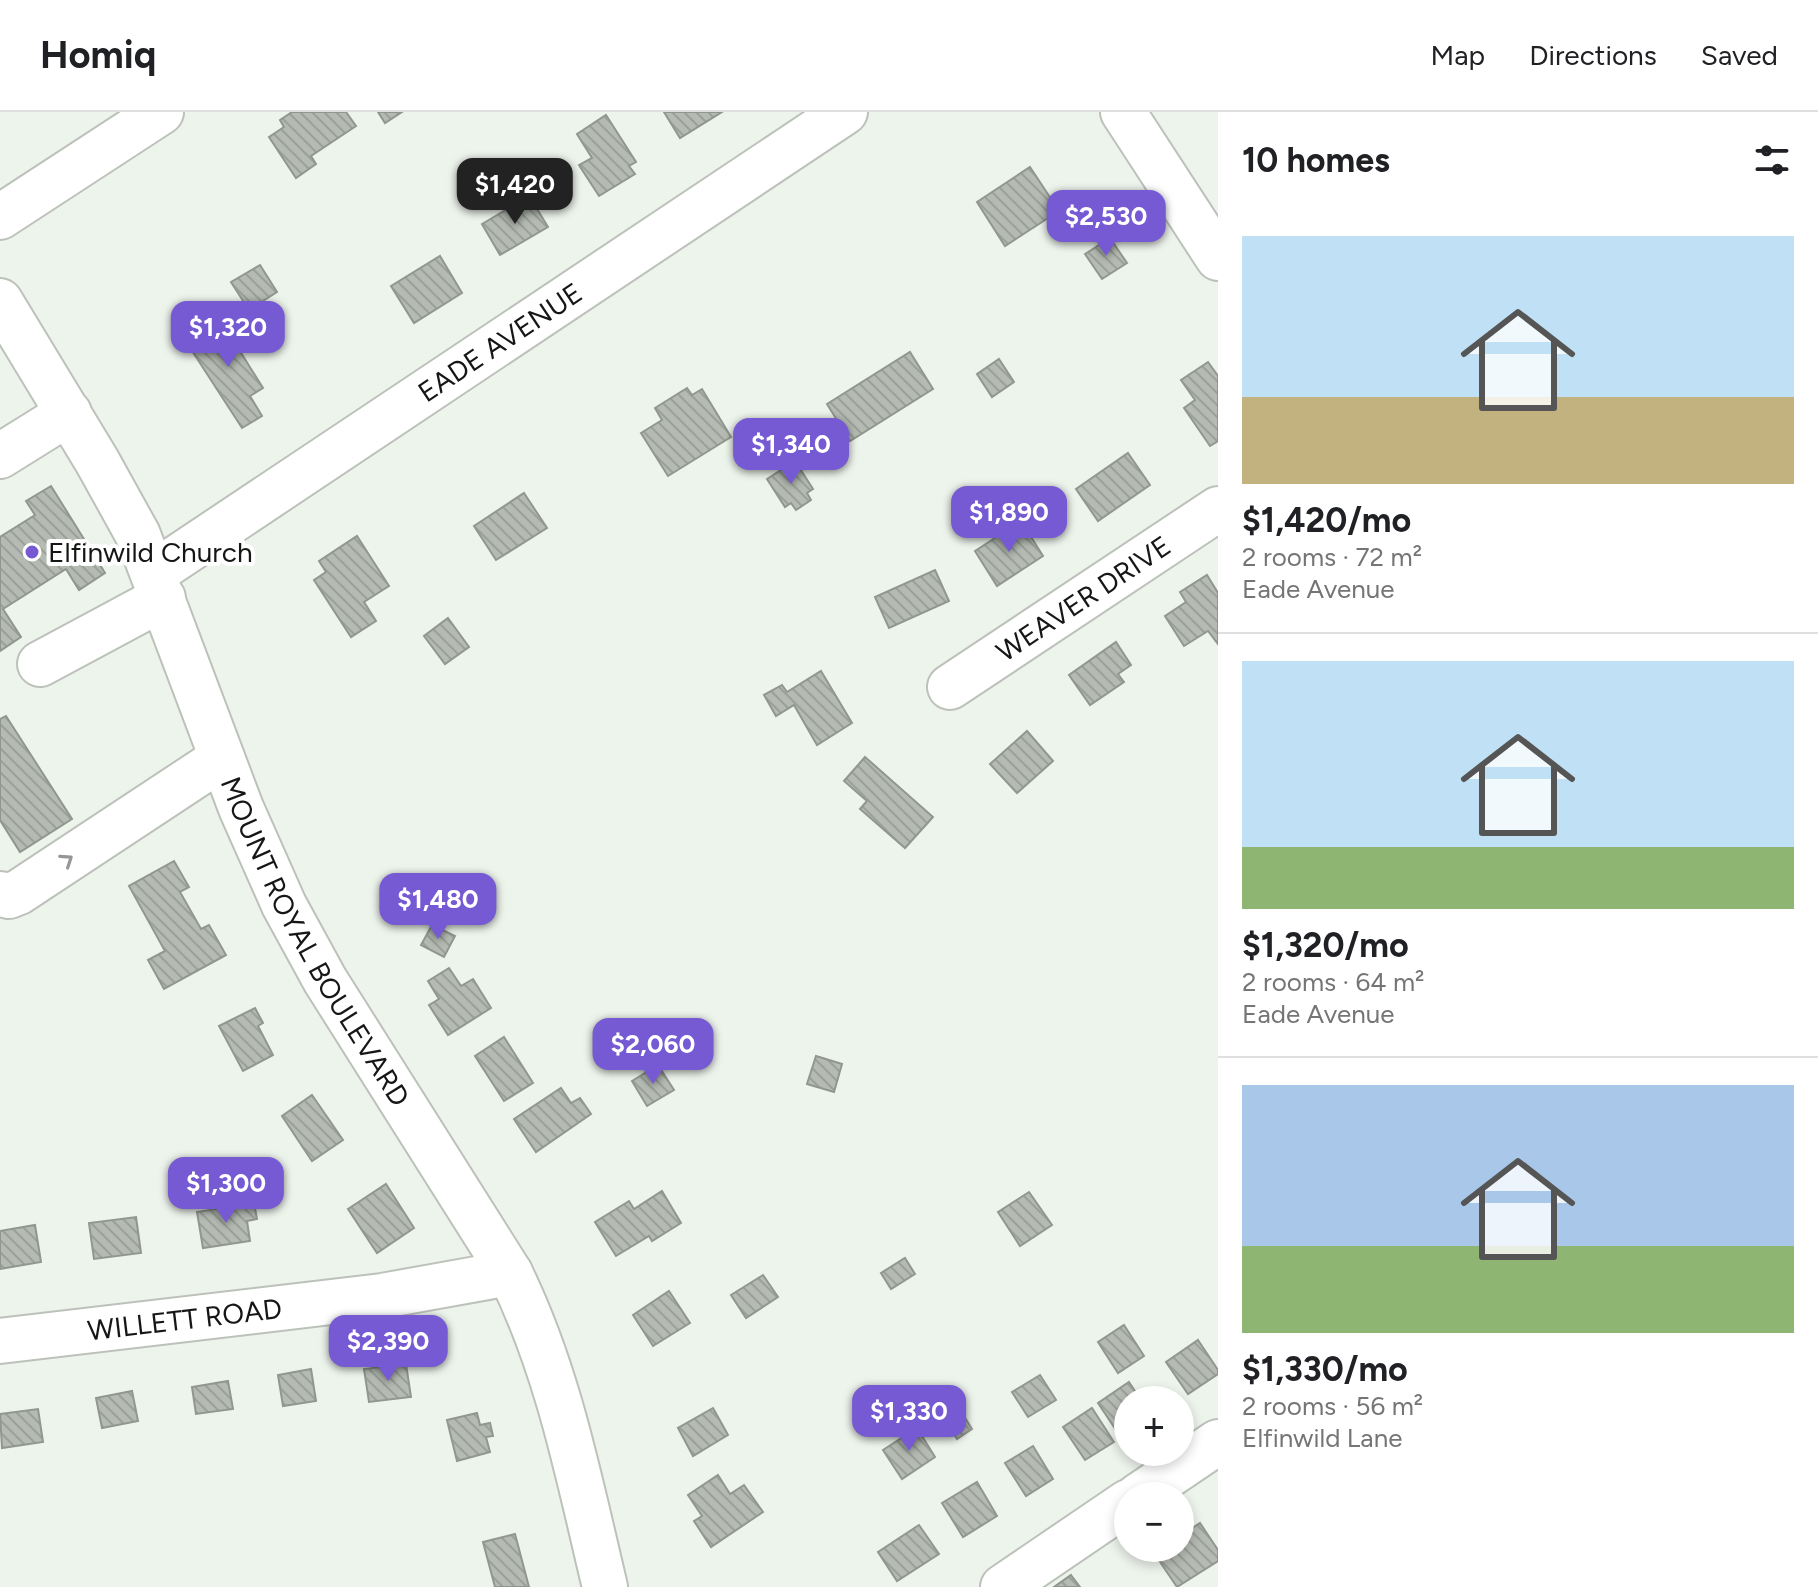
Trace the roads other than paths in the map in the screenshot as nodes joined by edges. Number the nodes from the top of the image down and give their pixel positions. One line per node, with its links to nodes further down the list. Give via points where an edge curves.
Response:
1 (161, 112): 4 (street)
2 (845, 112): 10 (street, EADE AVENUE)
3 (1123, 112): 5 (street)
4 (0, 217)
5 (1218, 258)
6 (0, 301): 7 (street, MOUNT ROYAL BOULEVARD)
7 (69, 413): 8 (street); 10 (street, MOUNT ROYAL BOULEVARD, via 138,535)
8 (0, 456)
9 (1218, 509): 12 (street, WEAVER DRIVE)
10 (158, 586): 11 (street, EADE AVENUE); 13 (street, MOUNT ROYAL BOULEVARD)
11 (40, 664)
12 (950, 687)
13 (222, 758): 14 (street, one-way to 13, via 19,892); 15 (street, MOUNT ROYAL BOULEVARD, via 284,905 325,980)
14 (0, 894)
15 (510, 1273): 16 (street, WILLETT ROAD, via 382,1296); 20 (street, MOUNT ROYAL BOULEVARD, via 546,1356)
16 (0, 1341)
17 (1218, 1442): 18 (street)
18 (1159, 1482)
19 (1114, 1512): 21 (street)
20 (605, 1587)
21 (1003, 1587)

